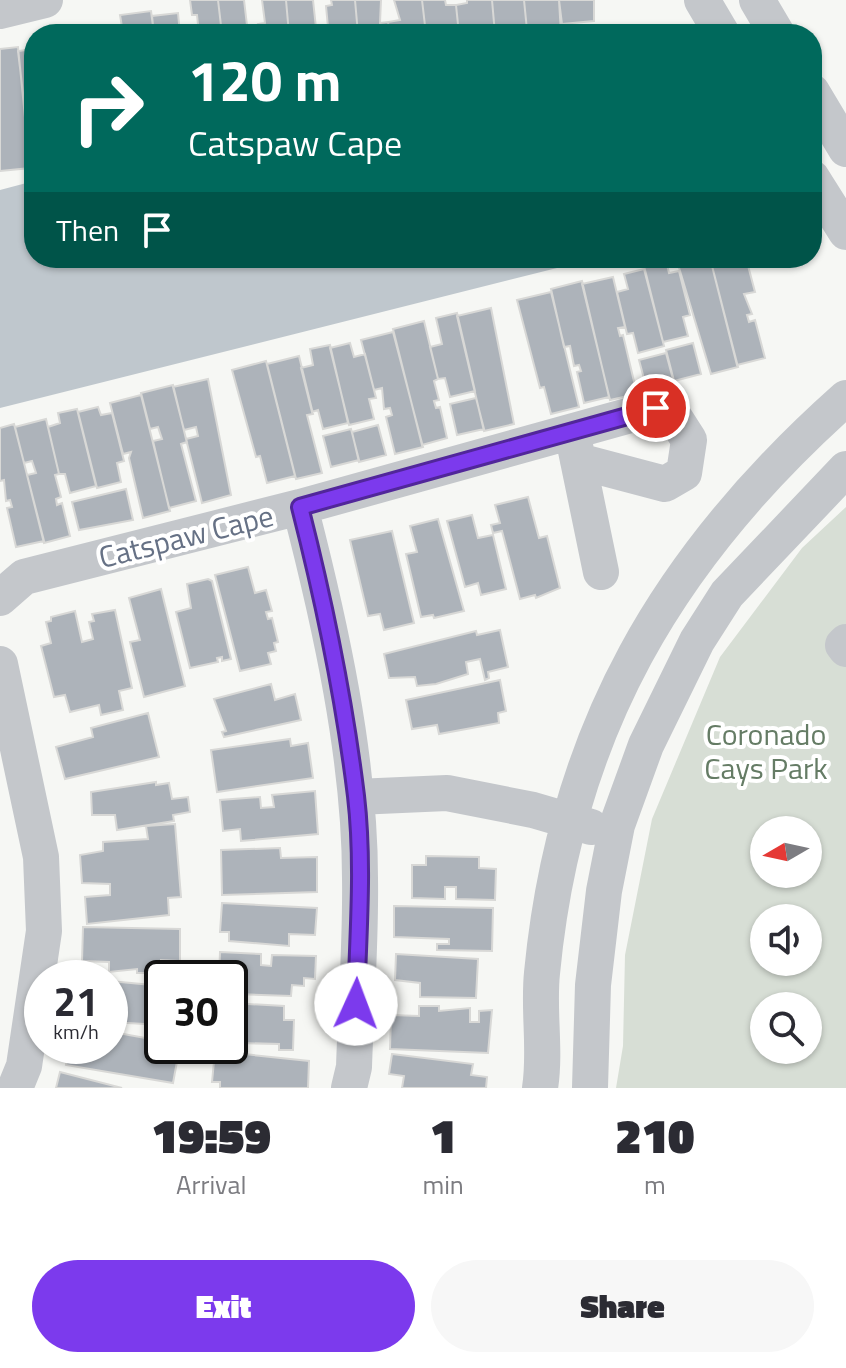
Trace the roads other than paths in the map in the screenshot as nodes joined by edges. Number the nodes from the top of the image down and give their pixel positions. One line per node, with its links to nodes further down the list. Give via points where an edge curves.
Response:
1 (45, 0): 4 (street)
2 (702, 0): 5 (street)
3 (757, 0): 6 (street)
4 (0, 11)
5 (716, 24)
6 (771, 24)
7 (822, 109): 8 (street)
8 (846, 149)
9 (822, 194): 10 (street)
10 (846, 232)
11 (846, 398): 21 (street, via 794,445 715,531 652,621 609,709 577,788)
12 (575, 446): 12 (street, Catspaw Cape, via 656,408 673,415 689,440 684,473 665,484); 14 (street, Catspaw Cape); 15 (street)
13 (846, 469): 22 (street, via 727,594 697,641 646,745)
14 (300, 507): 16 (street, Catspaw Cape, via 24,577); 20 (street, via 323,595)
15 (601, 572)
16 (0, 598)
17 (846, 642): 18 (street)
18 (846, 649)
19 (0, 664): 23 (street, via 41,857 44,931 24,1066)
20 (356, 797): 21 (street, via 447,793); 24 (street, via 360,878)
21 (570, 820): 22 (street); 25 (street, via 542,974)
22 (615, 835): 26 (street, via 593,985)
23 (15, 1088)
24 (349, 1088)
25 (540, 1088)
26 (590, 1088)

